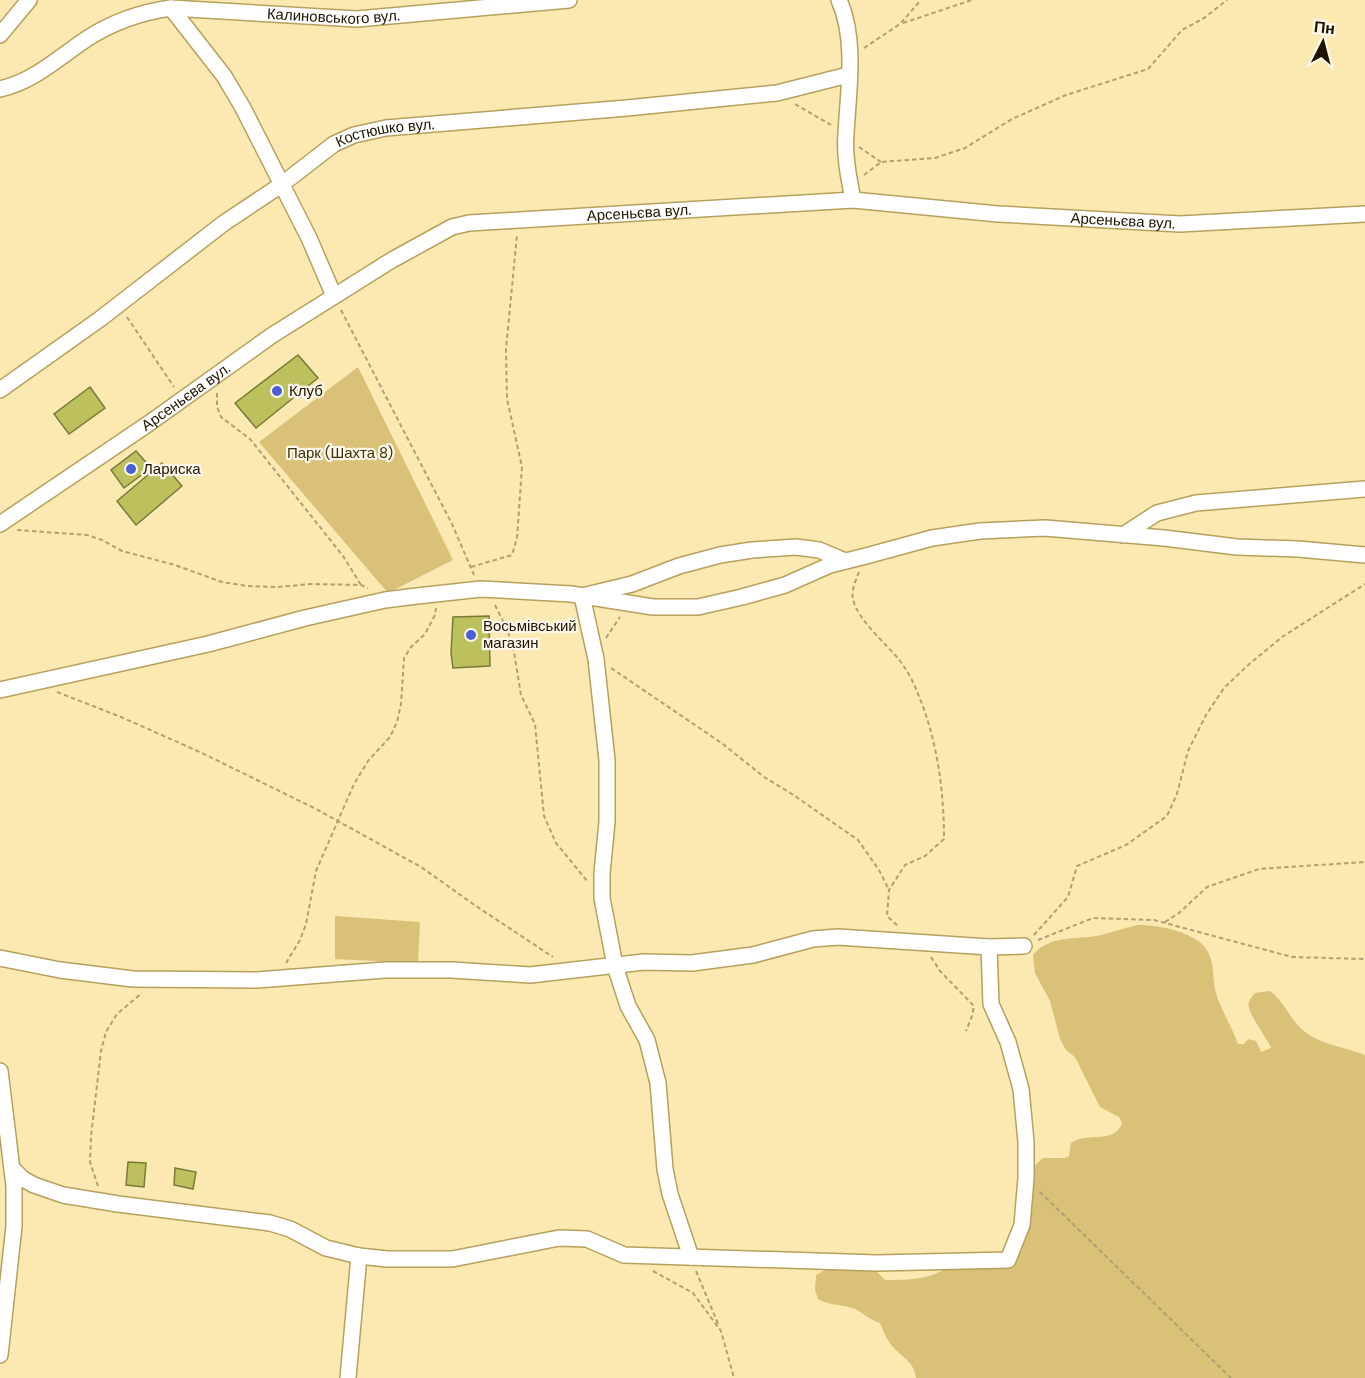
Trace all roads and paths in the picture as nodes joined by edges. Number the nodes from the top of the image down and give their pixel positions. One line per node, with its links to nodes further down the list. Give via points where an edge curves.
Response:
1 (29, 0): 9 (street)
2 (569, 0): 7 (street, Калиновського вул., via 357,19)
3 (839, 0): 10 (street, via 849,38)
4 (921, 0): 8 (path)
5 (972, 0): 8 (path)
6 (1227, 0): 15 (path, via 1182,30 1148,69 1066,94 1012,119 965,148 935,158)
7 (171, 8): 12 (street, Калиновського вул., via 128,18 89,38 42,72); 16 (street, via 224,76)
8 (900, 24): 10 (path)
9 (0, 35)
10 (849, 57): 11 (street)
11 (848, 75): 13 (street, Костюшко вул.); 14 (street)
12 (0, 89)
13 (777, 93): 14 (path, via 826,120); 16 (street, Костюшко вул., via 386,128 334,144)
14 (845, 137): 15 (path); 17 (street)
15 (880, 162): 17 (path)
16 (281, 184): 20 (street); 21 (street, Костюшко вул.)
17 (852, 193): 18 (street, Арсеньєва вул., via 998,214 1180,224); 19 (street, Арсеньєва вул.)
18 (1365, 214)
19 (519, 220): 20 (street, Арсеньєва вул., via 452,227); 31 (path, via 506,348 507,399 522,467 517,538 512,555)
20 (334, 296): 22 (street, Арсеньєва вул.); 31 (path)
21 (118, 305): 23 (street, Костюшко вул.); 24 (path)
22 (216, 375): 24 (street, Арсеньєва вул.); 33 (path, via 221,417 250,439 343,556)
23 (0, 390)
24 (182, 399): 26 (street, Арсеньєва вул.)
25 (1365, 489): 27 (street, via 1196,502 1157,513)
26 (5, 526): 33 (path, via 21,531 87,535 122,551 222,582 277,587)
27 (1123, 535): 28 (street); 29 (street, via 1045,528 980,531 932,538)
28 (1365, 555)
29 (866, 556): 30 (street); 44 (path, via 854,584 853,599 877,637 901,662 918,692 937,759 944,816 944,839 925,856 905,865)
30 (844, 561): 36 (street, via 819,550 796,547 752,550 679,566 632,584); 38 (street, via 785,585 698,607)
31 (471, 567): 34 (path)
32 (1365, 584): 48 (path, via 1282,637 1224,688 1188,751 1167,816 1126,845 1077,866 1068,897)
33 (361, 585): 37 (path)
34 (484, 589): 35 (street); 36 (street); 45 (path, via 507,629 521,696 535,723 544,816 556,843)
35 (437, 594): 37 (street); 42 (path, via 435,615 404,658 397,722 390,737 368,761)
36 (582, 596): 38 (street); 39 (street)
37 (385, 600): 40 (street)
38 (633, 604): 39 (path, via 618,618)
39 (596, 659): 44 (path, via 858,840); 45 (street, via 607,760)
40 (0, 690)
41 (57, 692): 42 (path, via 202,753)
42 (337, 820): 51 (path, via 421,867); 55 (path, via 316,871 300,940)
43 (1365, 862): 46 (path, via 1259,869 1207,887)
44 (889, 890): 47 (path, via 887,916)
45 (602, 897): 53 (street)
46 (1164, 922): 48 (path, via 1093,918); 52 (path, via 1292,957)
47 (920, 943): 49 (street); 53 (street, via 838,937 692,963); 56 (path, via 940,971 974,1006)
48 (1024, 946): 49 (street)
49 (989, 947): 59 (street, via 991,1004 1008,1042 1021,1089)
50 (0, 958): 54 (street, via 78,973)
51 (554, 958)
52 (1365, 959)
53 (615, 966): 55 (street, via 530,975 386,970); 62 (street, via 628,1006 647,1040 658,1083 670,1194)
54 (160, 979): 55 (street); 60 (path, via 117,1014 101,1051 90,1162)
55 (276, 979)
56 (966, 1031)
57 (0, 1071): 58 (street)
58 (12, 1168): 60 (street, via 23,1179 47,1191); 65 (street, via 14,1226)
59 (1026, 1179): 62 (street, via 1022,1225 1008,1260 877,1263); 68 (path)
60 (106, 1202): 61 (street, via 270,1223 326,1248)
61 (359, 1256): 62 (street, via 452,1259 559,1238 587,1239 624,1255); 66 (street)
62 (691, 1257): 64 (path)
63 (653, 1271): 64 (path, via 693,1293)
64 (721, 1331): 67 (path)
65 (0, 1355)
66 (348, 1378)
67 (734, 1378)
68 (1232, 1378)

